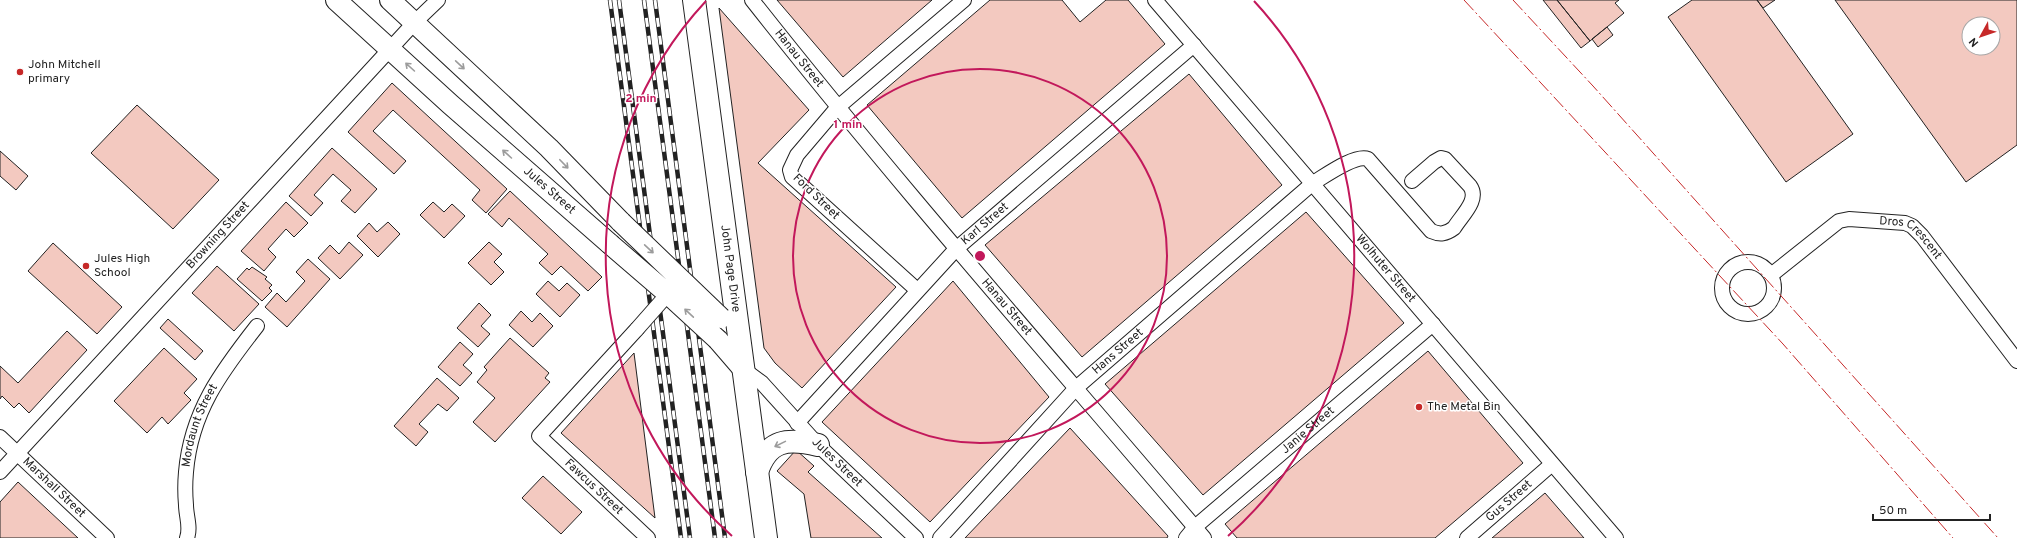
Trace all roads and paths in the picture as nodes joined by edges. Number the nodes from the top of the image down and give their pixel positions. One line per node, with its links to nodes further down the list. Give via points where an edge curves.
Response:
1 (336, 0): 10 (main road, Jules Street)
2 (390, 0): 8 (main road, Jules Street)
3 (438, 0): 8 (street, Browning Street)
4 (694, 0): 23 (main road, John Page Drive)
5 (752, 0): 11 (street, Hanau Street)
6 (964, 0): 11 (street, Ford Street)
7 (1155, 0): 9 (street, Wolhuter Street)
8 (415, 22): 10 (street, Browning Street); 12 (main road, Jules Street, one-way to 12)
9 (1194, 45): 15 (street, Wolhuter Street); 16 (street, Karl Street)
10 (391, 50): 13 (main road, Jules Street, one-way to 10); 31 (street, Browning Street)
11 (837, 108): 16 (street, Hanau Street); 19 (street, Ford Street, via 797,155 790,170 792,176)
12 (549, 148): 13 (main road); 18 (main road, Jules Street, one-way to 18, bridge)
13 (527, 172): 20 (main road, Jules Street, bridge)
14 (1412, 181): 15 (street, Hans Street, via 1441,158 1470,186 1474,193 1473,199 1454,228 1441,234 1431,231 1368,159 1353,160)
15 (1313, 183): 21 (street, Wolhuter Street); 27 (street, Hans Street)
16 (956, 249): 19 (street, Karl Street); 27 (street, Hanau Street)
17 (1770, 275): 24 (street, Dros Crescent, via 1839,221 1849,218 1904,223 1912,226 1922,236)
18 (681, 279): 20 (street, bridge); 23 (main road, Jules Street, bridge, via 721,318)
19 (917, 290): 28 (street, Karl Street)
20 (668, 294): 25 (main road, Jules Street, one-way to 20, bridge, via 718,340); 38 (street, Fawcus Street, bridge, via 539,436)
21 (1433, 324): 32 (street, Wolhuter Street); 35 (street, Janie Street)
22 (256, 326): 37 (street, Mordaunt Street, via 215,385 201,409 190,438 186,472 189,531)
23 (740, 342): 25 (main road, John Page Drive); 26 (street, Jules Street)
24 (2017, 361)
25 (743, 369): 26 (street, Jules Street); 34 (main road, John Page Drive)
26 (762, 383): 28 (street, Jules Street)
27 (1076, 388): 35 (street, Hanau Street); 41 (street, Hans Street)
28 (797, 423): 30 (street, Jules Street)
29 (0, 437): 31 (street, Marshall Street)
30 (818, 445): 34 (main road, one-way to 34, via 793,440 780,443 761,460); 40 (street, Jules Street)
31 (18, 453): 33 (street, Browning Street); 36 (street, Marshall Street)
32 (1552, 464): 44 (street, Gus Street); 45 (street, Wolhuter Street)
33 (0, 472)
34 (757, 472): 39 (main road, John Page Drive)
35 (1195, 527): 42 (street, Janie Street); 43 (street, Hanau Street)
36 (107, 538)
37 (187, 538)
38 (648, 538)
39 (766, 538)
40 (916, 538)
41 (940, 538)
42 (1186, 538)
43 (1204, 538)
44 (1466, 538)
45 (1616, 538)

